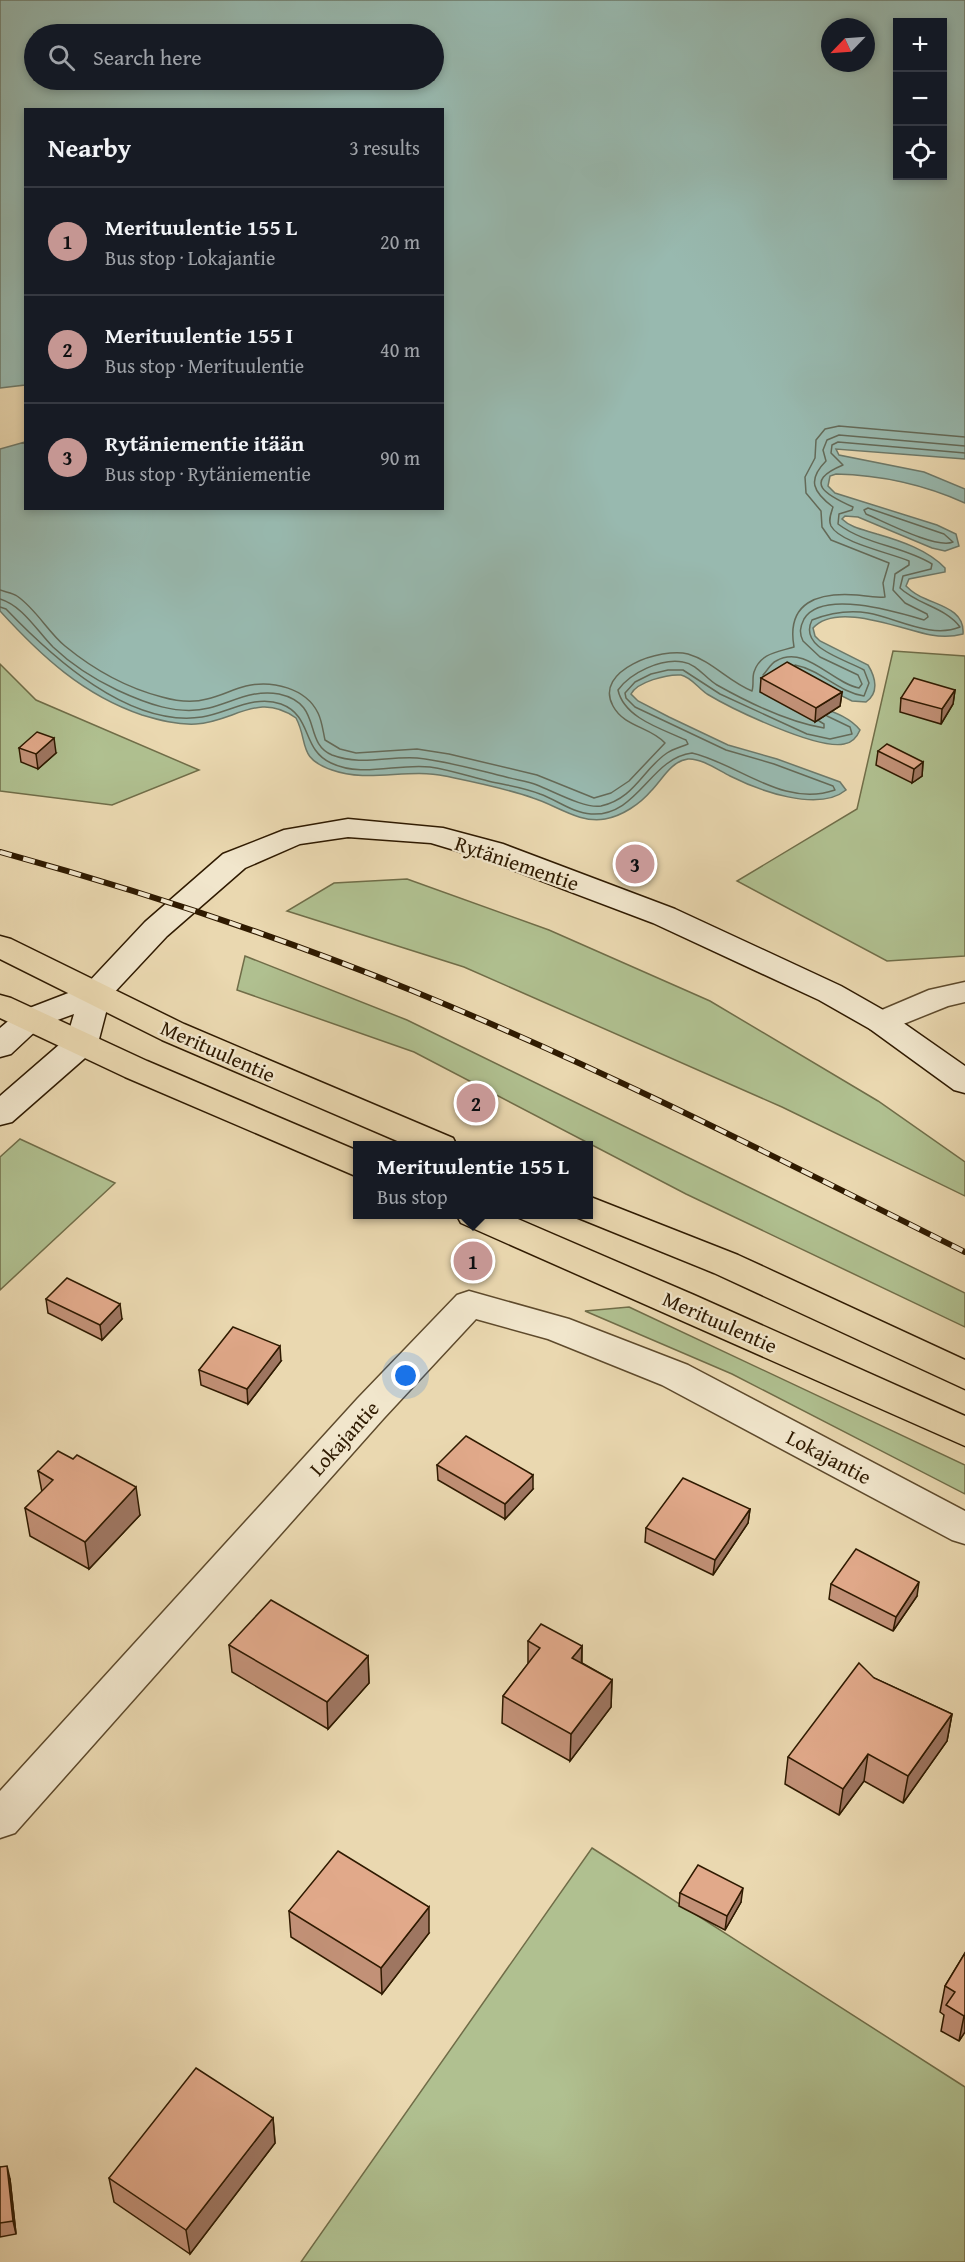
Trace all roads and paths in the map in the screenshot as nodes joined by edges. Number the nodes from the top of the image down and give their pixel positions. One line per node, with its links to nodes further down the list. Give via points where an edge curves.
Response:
1 (0, 946): 3 (main road, Merituulentie)
2 (965, 992): 6 (street, via 940,997)
3 (95, 994): 5 (street); 6 (street, Rytäniementie, via 156,929 234,861 294,836 348,828 433,834 492,851 664,916 830,993); 7 (street); 11 (main road, Merituulentie, via 173,1032)
4 (0, 1005): 5 (main road)
5 (30, 1019): 7 (main road); 8 (street)
6 (881, 1022): 9 (street, Rytäniementie)
7 (82, 1043): 10 (street); 12 (main road)
8 (0, 1046)
9 (965, 1082)
10 (0, 1114)
11 (429, 1141)
12 (353, 1163)
13 (593, 1210): 15 (main road, via 726,1264)
14 (482, 1219): 16 (main road, Merituulentie)
15 (965, 1375)
16 (965, 1431)
17 (965, 1529): 18 (street, Lokajantie, via 675,1375 557,1328 469,1304)
18 (0, 1820)

